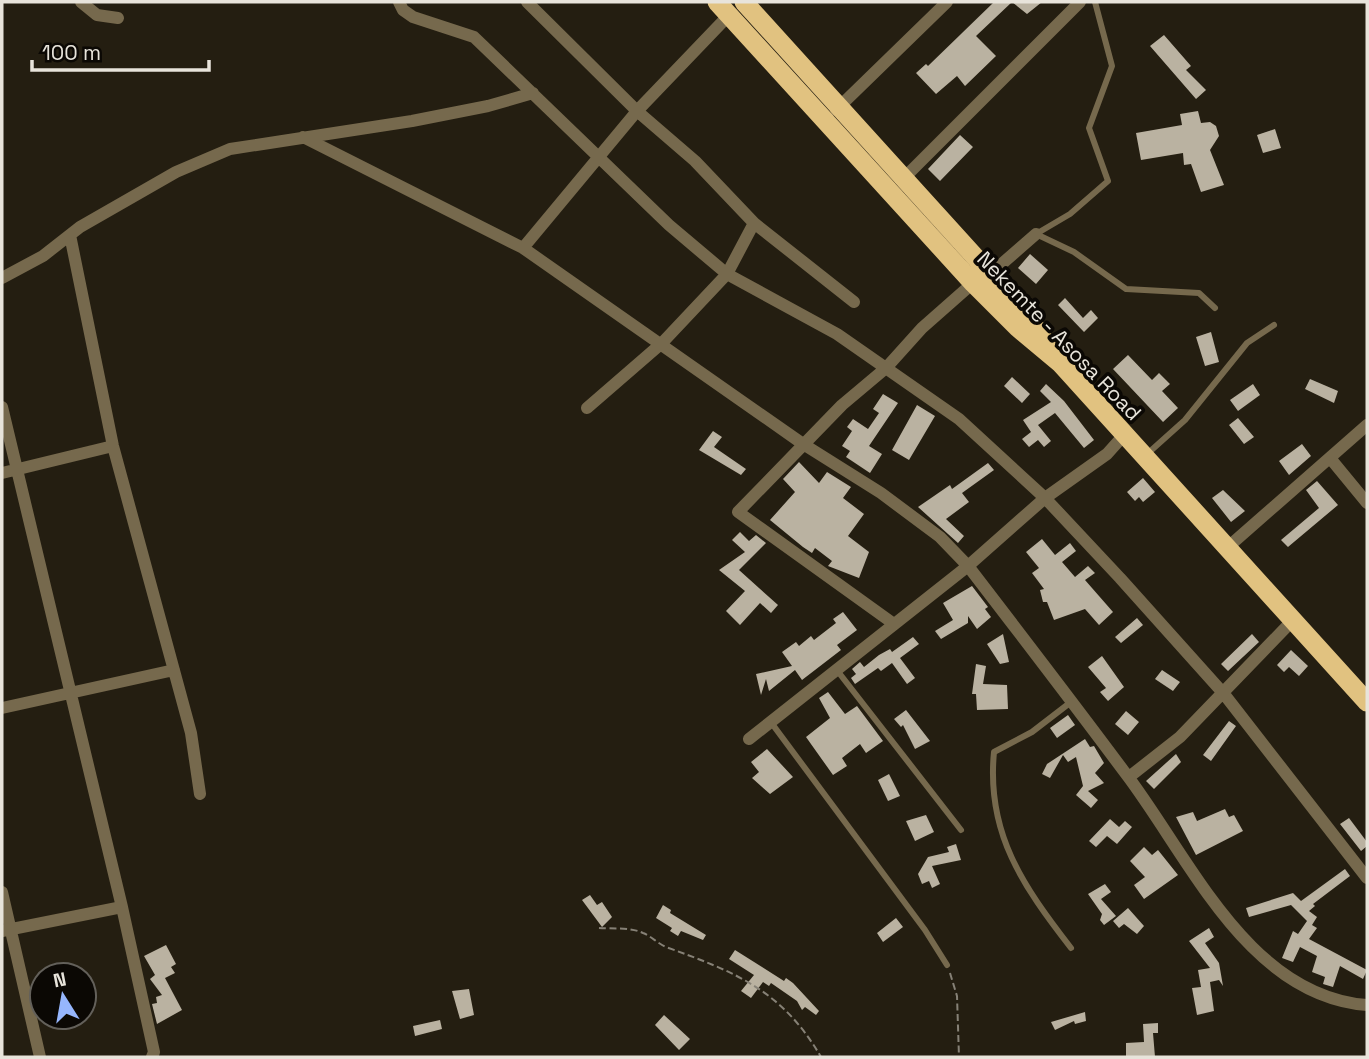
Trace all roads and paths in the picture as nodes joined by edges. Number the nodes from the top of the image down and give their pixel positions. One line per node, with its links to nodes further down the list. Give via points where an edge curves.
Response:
1 (81, 2): 9 (street, via 97,15)
2 (399, 2): 10 (street, via 413,17 469,33)
3 (527, 2): 11 (street)
4 (744, 2): 12 (highway)
5 (947, 2): 12 (street)
6 (1080, 2): 15 (street)
7 (1095, 2): 17 (lane, via 1112,66 1089,128 1108,181 1070,214)
8 (723, 9): 11 (street); 12 (highway, Nekemte - Asosa Road)
9 (118, 18)
10 (533, 93): 13 (street, via 450,113); 14 (street)
11 (637, 111): 14 (street); 16 (street, via 695,161)
12 (832, 114): 15 (highway); 22 (highway, Nekemte - Asosa Road)
13 (303, 137): 18 (street, via 230,149 176,172); 19 (street)
14 (597, 157): 19 (street); 20 (street)
15 (904, 178): 22 (highway)
16 (754, 223): 20 (street); 23 (street)
17 (1036, 234): 22 (street); 24 (lane, via 1074,252 1126,289 1199,293)
18 (70, 235): 21 (street); 33 (street)
19 (523, 248): 26 (street)
20 (727, 274): 26 (street); 27 (street, via 837,334)
21 (2, 278)
22 (981, 279): 27 (street, via 922,328); 31 (highway, Nekemte - Asosa Road, via 1025,312 1061,364)
23 (854, 302)
24 (1215, 308)
25 (1274, 325): 34 (lane, via 1247,343 1185,420)
26 (662, 343): 29 (street); 32 (street)
27 (887, 368): 32 (street); 38 (street, via 958,419)
28 (2, 407): 36 (street)
29 (587, 408)
30 (1367, 425): 35 (street)
31 (1124, 435): 34 (highway, Nekemte - Asosa Road); 38 (street, via 1107,454)
32 (803, 444): 41 (street, via 881,492 940,537); 43 (street, via 738,512)
33 (114, 446): 36 (street); 45 (street)
34 (1144, 456): 40 (highway, Nekemte - Asosa Road)
35 (1330, 458): 39 (street); 40 (street)
36 (17, 469): 37 (street); 46 (street)
37 (2, 473)
38 (1045, 498): 41 (street); 47 (street)
39 (1367, 503)
40 (1228, 547): 42 (highway, Nekemte - Asosa Road)
41 (968, 566): 43 (street); 48 (street)
42 (1293, 620): 47 (street); 49 (highway, Nekemte - Asosa Road)
43 (894, 624): 44 (street)
44 (836, 669): 51 (street); 55 (lane)
45 (174, 670): 46 (street); 54 (street, via 191,733)
46 (69, 693): 50 (street); 58 (street)
47 (1224, 694): 53 (street, via 1163,752); 56 (street)
48 (1071, 702): 53 (street); 61 (lane, via 1032,732 993,752 991,775 994,812 1011,856)
49 (1367, 702)
50 (2, 708)
51 (770, 721): 52 (street); 62 (lane)
52 (749, 739)
53 (1129, 777): 63 (street, via 1212,901 1267,962 1298,984 1340,1003)
54 (200, 794)
55 (961, 830)
56 (1367, 878)
57 (2, 892): 60 (street)
58 (122, 907): 60 (street); 65 (street)
59 (599, 928): 66 (path, via 641,931 662,945 752,982 790,1014)
60 (6, 930): 64 (street)
61 (1071, 948)
62 (947, 965): 67 (path, via 957,996)
63 (1367, 1006)
64 (40, 1057)
65 (152, 1057)
66 (821, 1057)
67 (959, 1057)

